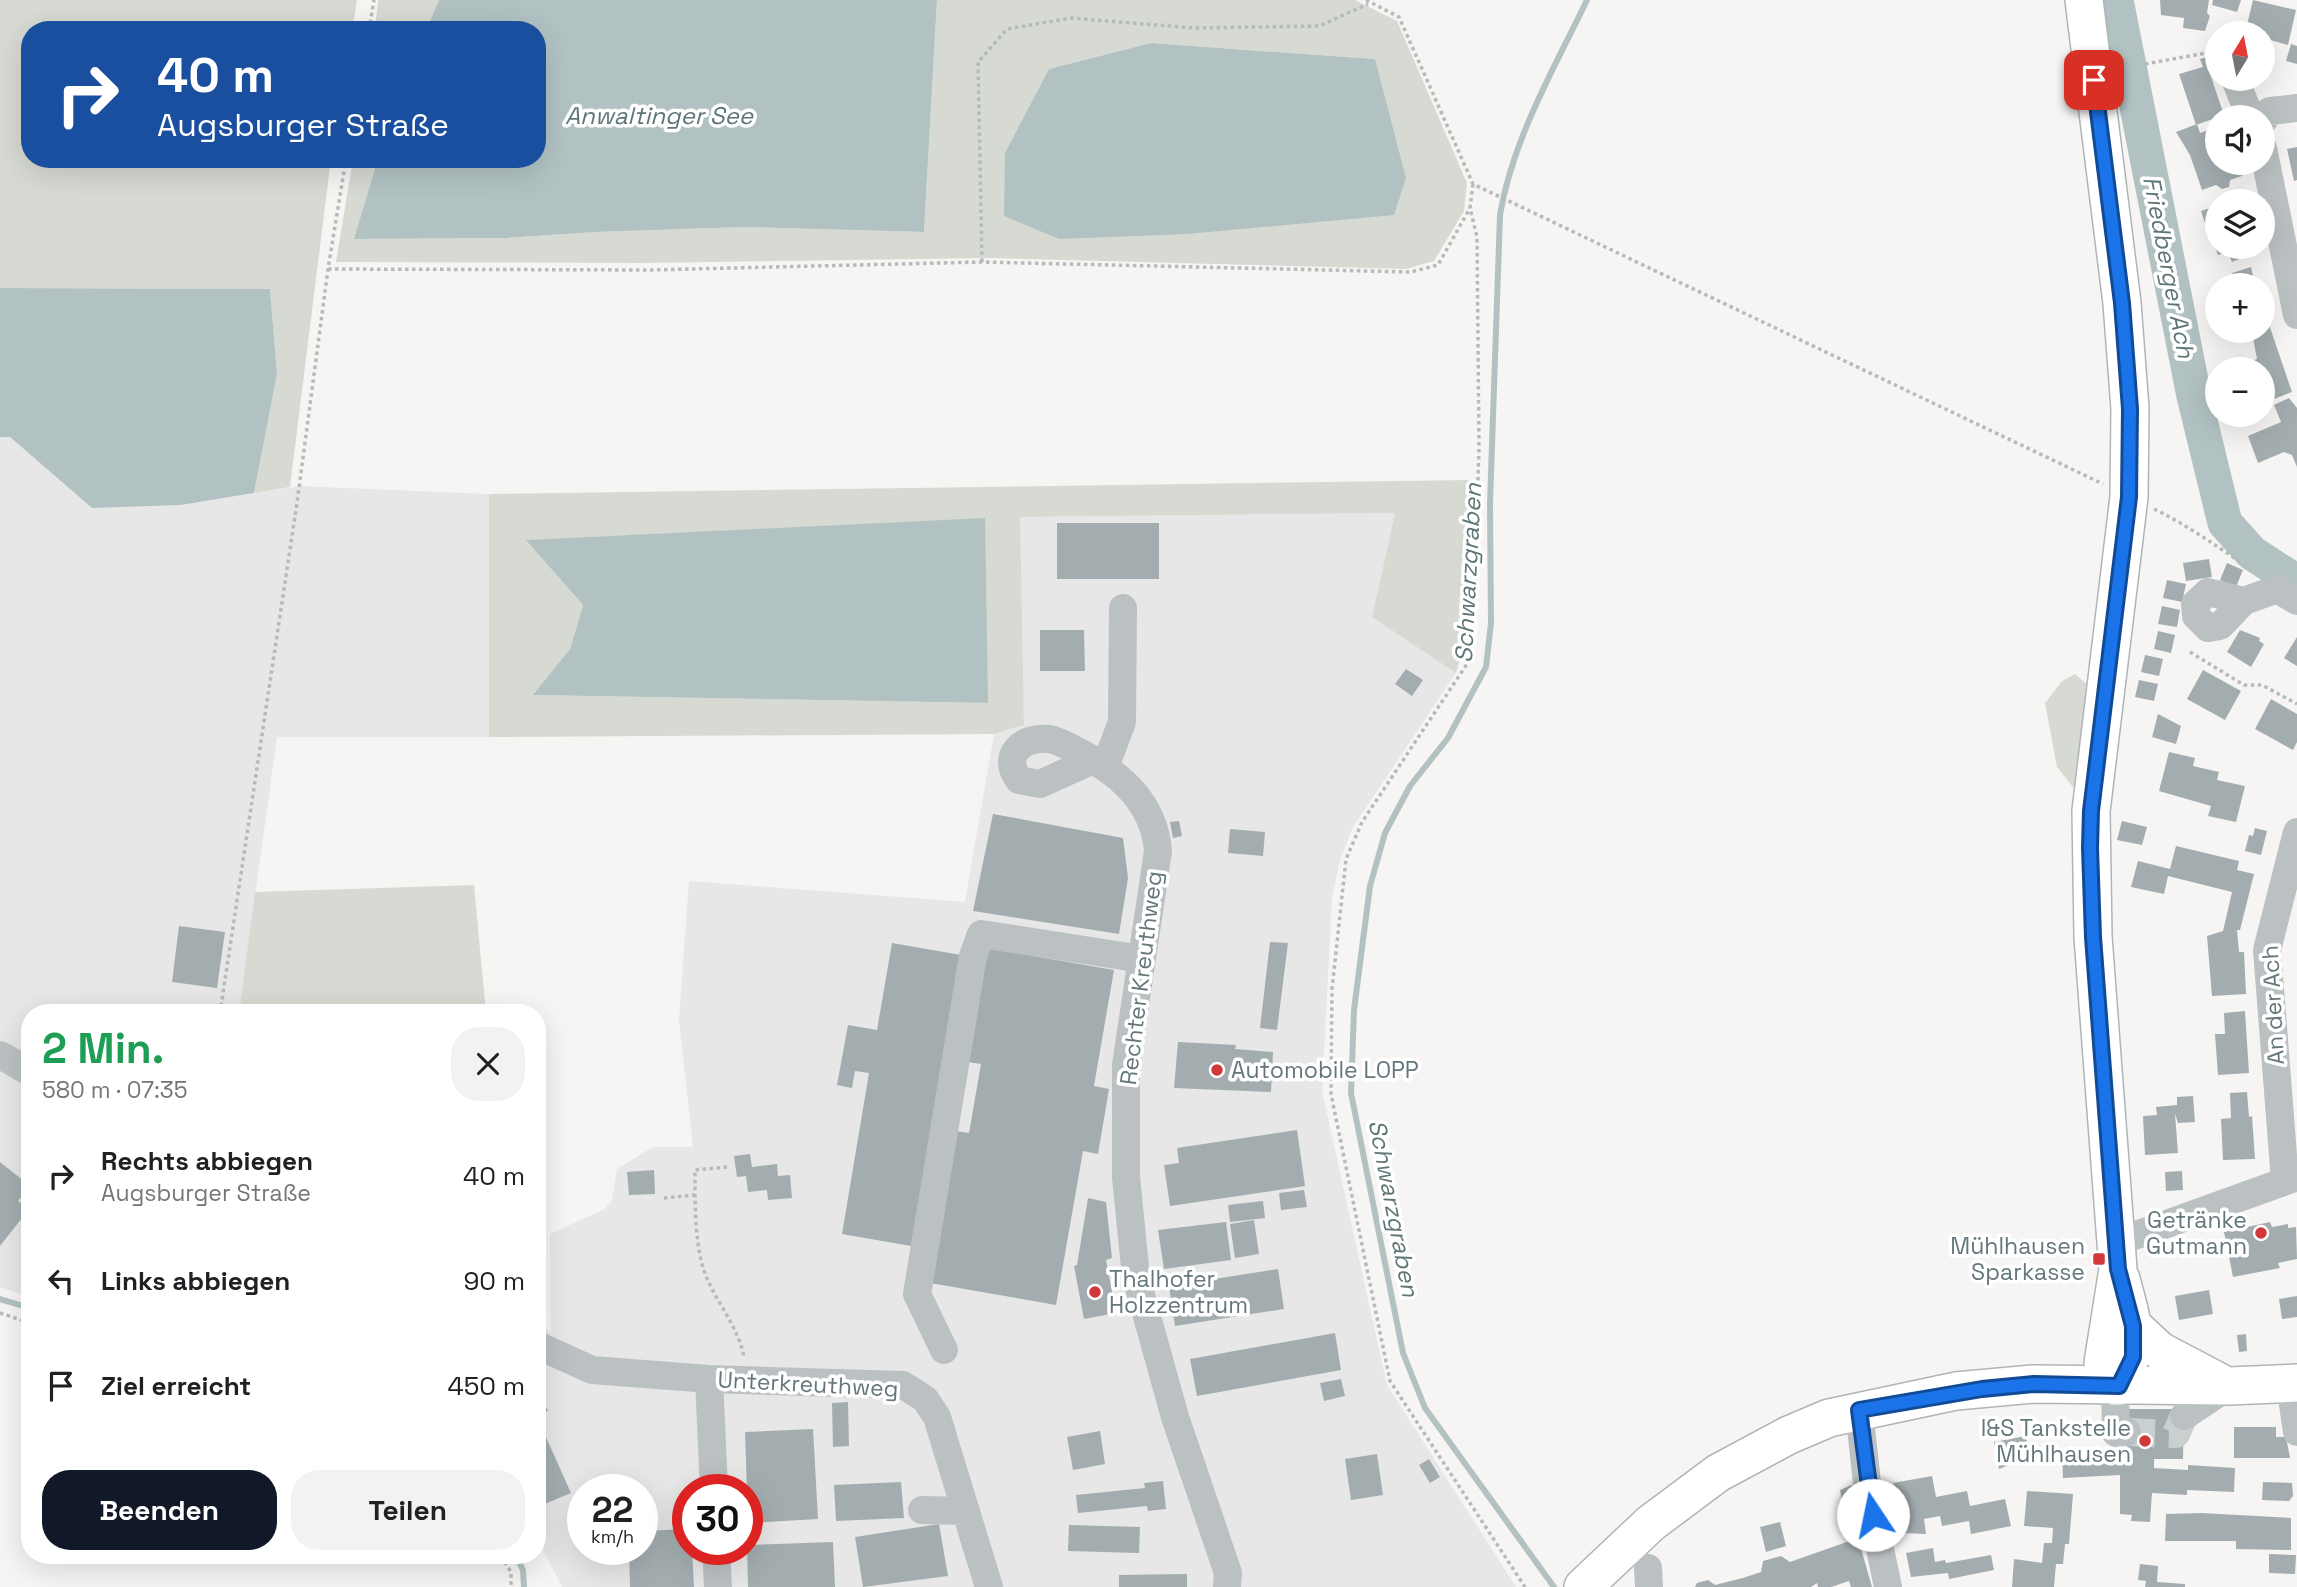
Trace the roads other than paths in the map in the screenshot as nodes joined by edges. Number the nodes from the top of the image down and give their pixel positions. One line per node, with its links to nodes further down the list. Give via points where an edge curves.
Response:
1 (2084, 0): 14 (main road, via 2122,303 2130,409 2129,497 2090,848)
2 (2297, 108): 3 (street)
3 (2275, 110)
4 (2268, 175): 5 (street)
5 (2297, 315)
6 (2287, 595): 7 (street)
7 (2244, 601)
8 (1123, 608): 10 (street, Rechter Kreuthweg, via 1122,722 1099,763 1143,801 1157,835)
9 (2297, 832): 13 (street, An der Ach, via 2267,950)
10 (1142, 959): 17 (street, via 981,934 973,956 917,1294); 32 (street, Rechter Kreuthweg, via 1126,1065 1126,1177 1136,1277 1175,1417 1228,1573)
11 (0, 1055): 12 (street)
12 (21, 1067)
13 (2291, 1179): 14 (street)
14 (2117, 1256): 15 (main road); 20 (main road, via 2102,1363)
15 (2133, 1326): 20 (main road, via 2133,1357); 21 (main road, via 2187,1368)
16 (546, 1349): 18 (street, Unterkreuthweg, via 592,1370)
17 (944, 1350)
18 (709, 1379): 26 (street); 28 (street, Unterkreuthweg, via 903,1385 925,1399 937,1417)
19 (2294, 1384): 21 (main road); 25 (street)
20 (2117, 1386): 21 (main road); 22 (main road, via 2034,1384 1956,1391); 24 (street, via 2116,1433)
21 (2229, 1386): 23 (street)
22 (1859, 1410): 33 (main road, via 1789,1435 1718,1474 1651,1523); 34 (street, via 1868,1492)
23 (2184, 1416)
24 (2127, 1432)
25 (2297, 1432)
26 (713, 1474)
27 (922, 1510): 28 (street)
28 (966, 1511): 31 (street, Unterkreuthweg)
29 (717, 1565): 30 (street)
30 (718, 1587)
31 (989, 1587)
32 (1227, 1587)
33 (1583, 1587)
34 (1888, 1587)

